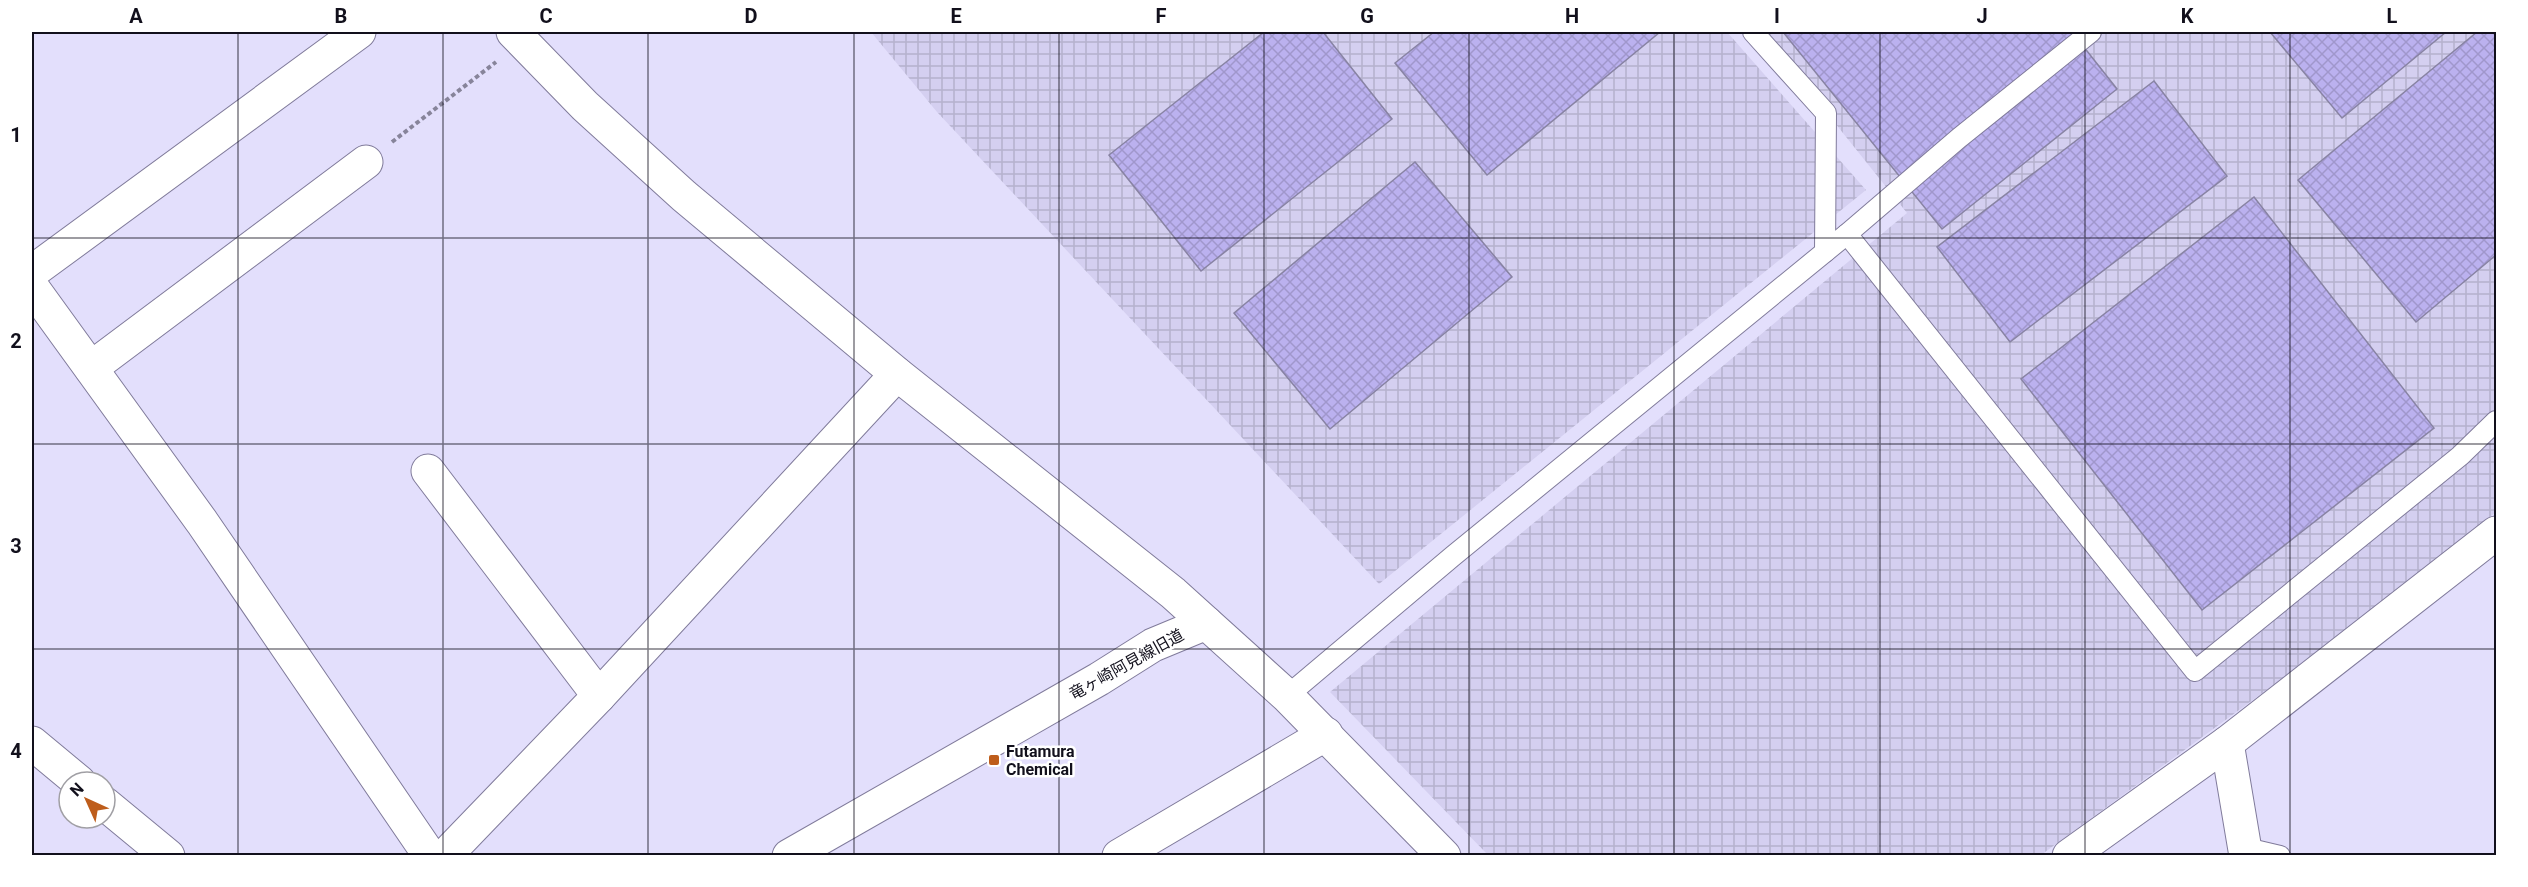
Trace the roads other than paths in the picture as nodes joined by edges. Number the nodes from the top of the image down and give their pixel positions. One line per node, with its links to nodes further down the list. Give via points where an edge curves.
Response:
1 (359, 32): 8 (street)
2 (1753, 32): 7 (lane, via 1826,113)
3 (2091, 32): 6 (lane)
4 (518, 37): 11 (street, via 585,106 684,196)
5 (366, 162): 10 (street)
6 (1847, 234): 7 (lane); 12 (lane, via 2195,671 2460,456)
7 (1825, 252): 17 (lane)
8 (32, 272)
9 (32, 287): 10 (street)
10 (91, 368): 25 (street, via 202,522)
11 (897, 375): 15 (street); 16 (street)
12 (2496, 421)
13 (428, 471): 16 (street)
14 (2496, 533): 20 (street)
15 (1206, 623): 17 (street); 27 (street, 竜ヶ崎阿見線旧道, via 1154,645)
16 (599, 696): 26 (street)
17 (1287, 696): 18 (street)
18 (1326, 734): 28 (street); 29 (street)
19 (32, 743): 21 (street)
20 (2227, 743): 23 (street); 30 (street)
21 (65, 770)
22 (117, 814): 24 (street)
23 (2246, 852): 31 (lane)
24 (168, 855)
25 (430, 855)
26 (445, 855)
27 (789, 855)
28 (1119, 855)
29 (1444, 855)
30 (2069, 855)
31 (2280, 855)

